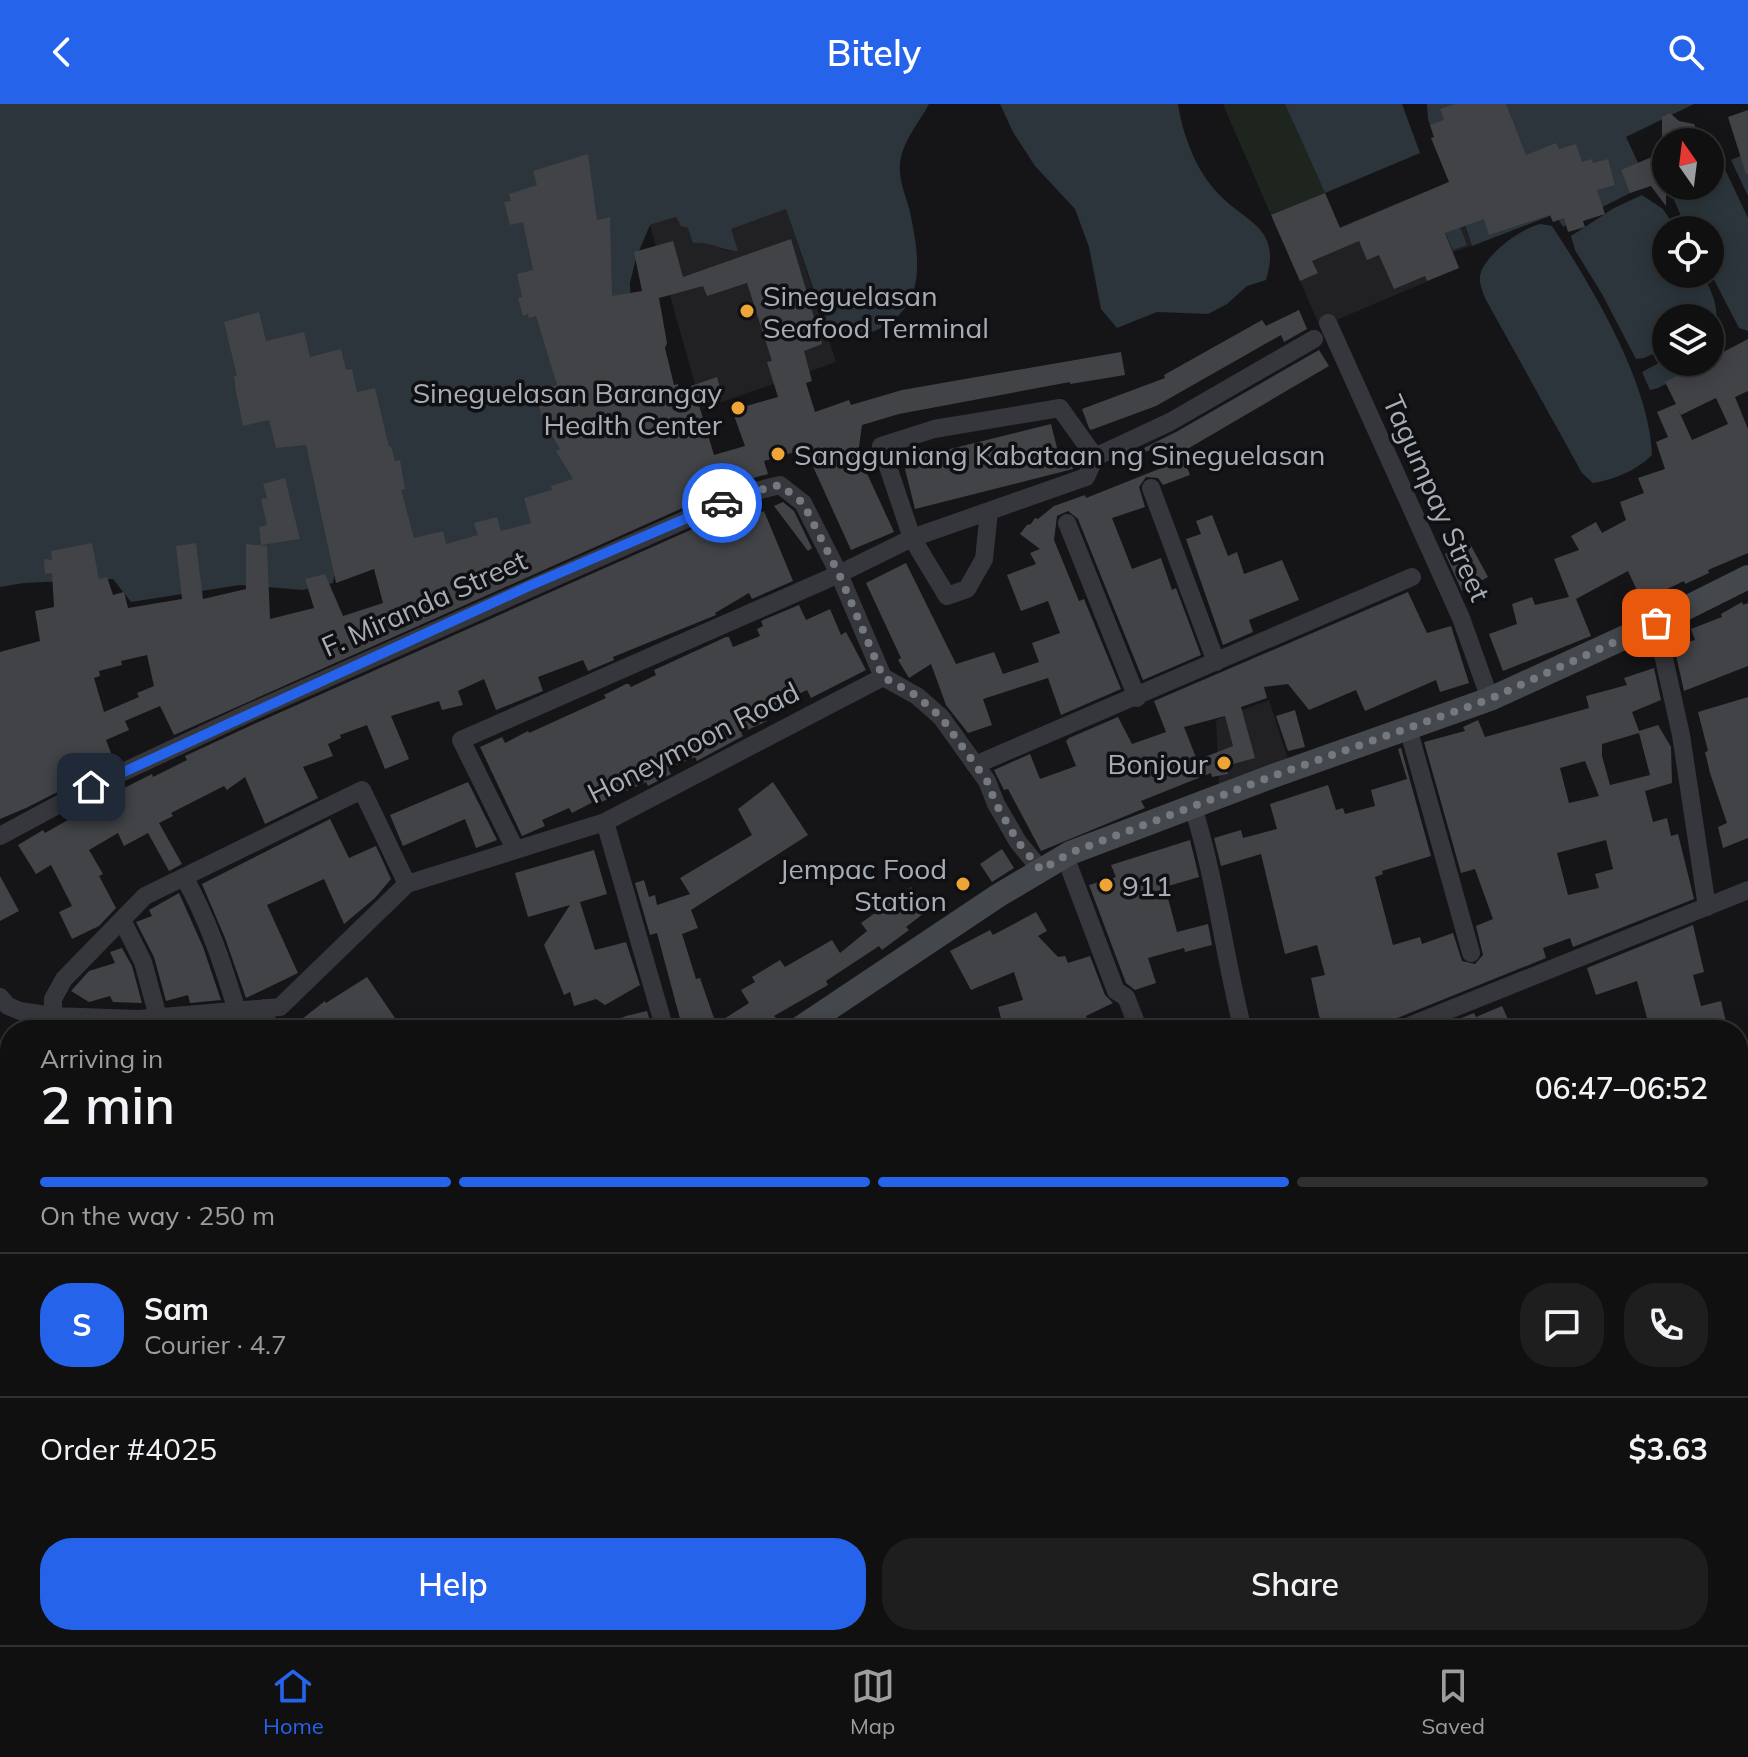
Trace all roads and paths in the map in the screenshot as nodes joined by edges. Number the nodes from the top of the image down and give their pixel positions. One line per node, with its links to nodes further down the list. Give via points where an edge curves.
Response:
1 (1328, 323): 15 (street, Tagumpay Street, via 1461,618)
2 (1314, 339): 3 (street, via 1170,422)
3 (1095, 457): 5 (street, via 1086,477); 7 (street, via 1060,408 934,429 881,446)
4 (1151, 488): 12 (street)
5 (989, 511): 7 (street); 7 (street, via 984,559 967,589 957,593 947,596)
6 (1067, 523): 14 (street)
7 (912, 538): 8 (street)
8 (839, 574): 13 (street); 20 (street, F. Miranda Street, via 803,503 780,485 743,494 249,713); 21 (street, via 461,740)
9 (1412, 577): 12 (street)
10 (1748, 577): 11 (main road)
11 (1656, 623): 15 (main road); 27 (street, via 1681,735)
12 (1216, 662): 14 (street)
13 (883, 677): 17 (street, via 941,717); 19 (street, Honeymoon Road)
14 (1137, 698): 17 (street)
15 (1490, 699): 16 (main road)
16 (1408, 728): 18 (main road); 29 (street)
17 (975, 765): 23 (street, via 1018,842)
18 (1193, 807): 22 (main road); 41 (street)
19 (605, 822): 21 (street, Honeymoon Road); 38 (street)
20 (0, 836)
21 (515, 849): 25 (street, Honeymoon Road)
22 (1065, 856): 23 (main road); 40 (street, via 1116,991 1126,997)
23 (1041, 870): 39 (main road)
24 (184, 877): 25 (street, via 362,790); 28 (street, via 145,896); 32 (street)
25 (407, 884): 31 (street, Honeymoon Road, via 280,1007)
26 (1748, 890): 27 (street)
27 (1707, 907): 42 (street)
28 (122, 920): 33 (street, via 143,962); 35 (street, via 64,979 53,999)
29 (1471, 953)
30 (0, 997): 34 (street, Honeymoon Road, via 8,1006)
31 (264, 1008): 32 (street, Honeymoon Road); 37 (street)
32 (237, 1011): 33 (street, Honeymoon Road)
33 (158, 1017): 36 (street, Honeymoon Road)
34 (42, 1020)
35 (50, 1020)
36 (116, 1020)
37 (267, 1020)
38 (662, 1020)
39 (812, 1020)
40 (1135, 1020)
41 (1240, 1020)
42 (1424, 1020)

